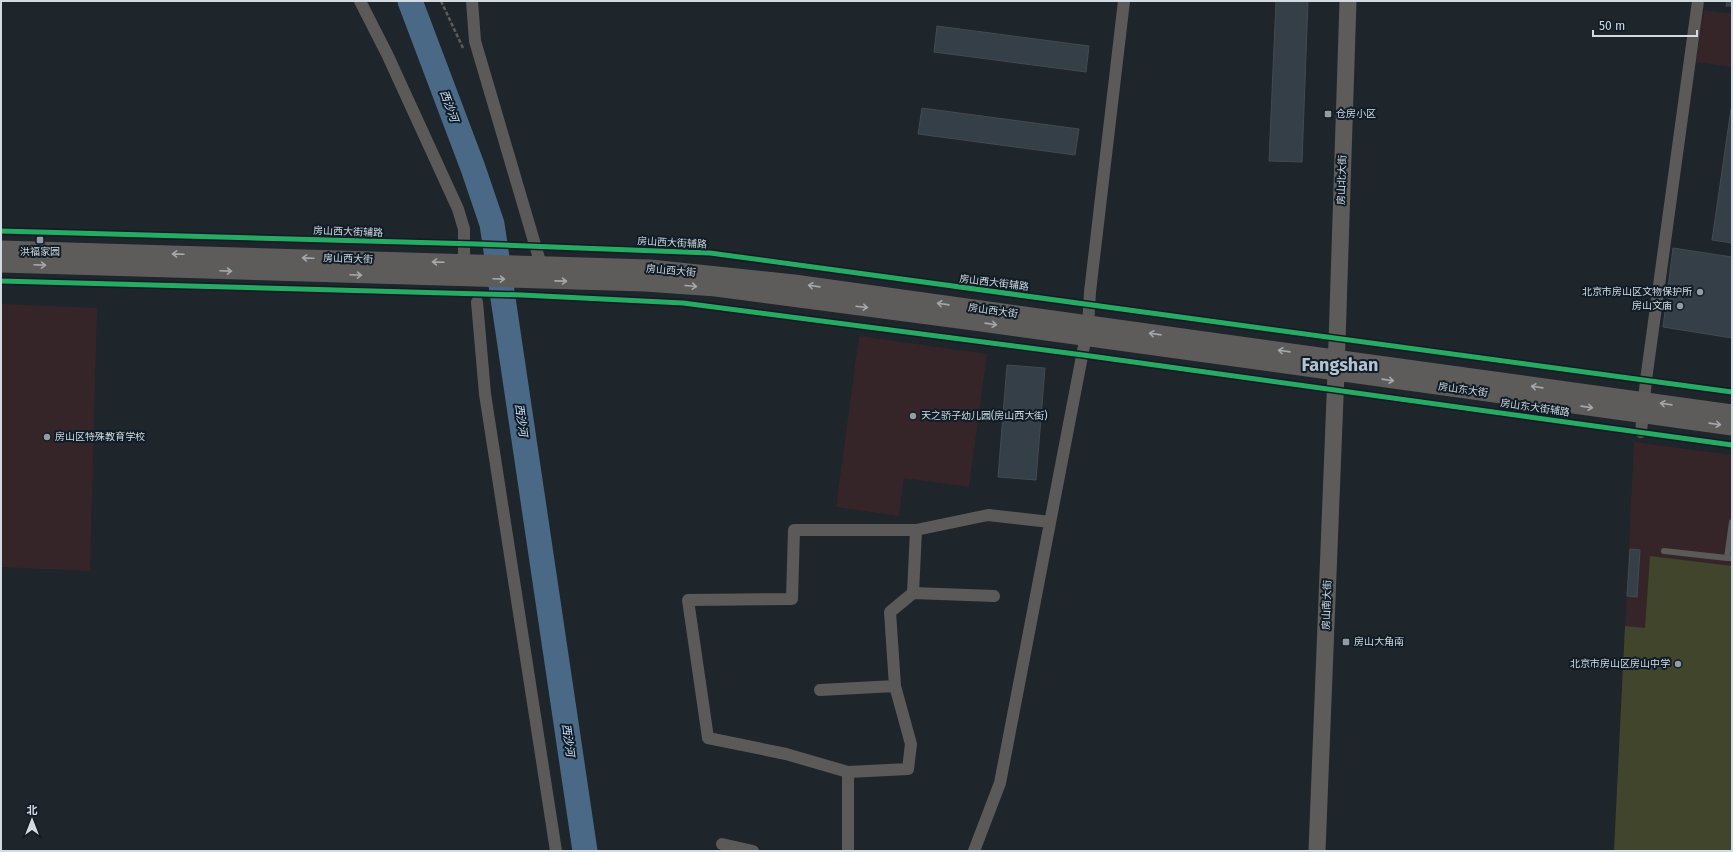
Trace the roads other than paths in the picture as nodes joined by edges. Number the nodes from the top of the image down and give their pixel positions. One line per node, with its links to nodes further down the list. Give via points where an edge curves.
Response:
1 (360, 1): 9 (street, via 458,209)
2 (472, 1): 8 (street, via 475,41)
3 (1124, 1): 12 (street)
4 (1348, 1): 13 (main road, 房山北大街)
5 (1698, 1): 14 (street)
6 (1, 249): 9 (main road, 房山西大街, one-way to 6)
7 (1, 264): 9 (main road, 房山西大街, one-way to 9)
8 (541, 265): 10 (main road, 房山西大街); 12 (main road, 房山西大街, one-way to 8, via 794,283 650,268)
9 (473, 268): 10 (main road, 房山西大街)
10 (522, 272): 12 (main road, 房山西大街, one-way to 12, via 716,288)
11 (476, 302): 29 (street, via 485,394)
12 (1087, 331): 13 (main road, 房山西大街); 18 (street)
13 (1336, 366): 14 (main road, 房山东大街); 33 (main road, 房山南大街)
14 (1643, 408): 15 (main road, 房山东大街, one-way to 14); 16 (main road, 房山东大街, one-way to 16); 17 (street)
15 (1732, 413)
16 (1732, 427)
17 (1641, 432)
18 (1050, 522): 20 (street, via 988,515); 32 (street, via 1000,783)
19 (1732, 522): 22 (lane)
20 (916, 530): 23 (street); 27 (street, via 794,530 792,599 688,600 708,738 786,754)
21 (1664, 551): 22 (lane)
22 (1730, 558)
23 (913, 593): 24 (street); 25 (street, via 890,612)
24 (994, 596)
25 (895, 686): 26 (street); 27 (street, via 911,744 908,769)
26 (820, 690)
27 (848, 772): 31 (street)
28 (722, 844): 30 (street)
29 (556, 851)
30 (753, 851)
31 (848, 851)
32 (974, 851)
33 (1317, 851)

